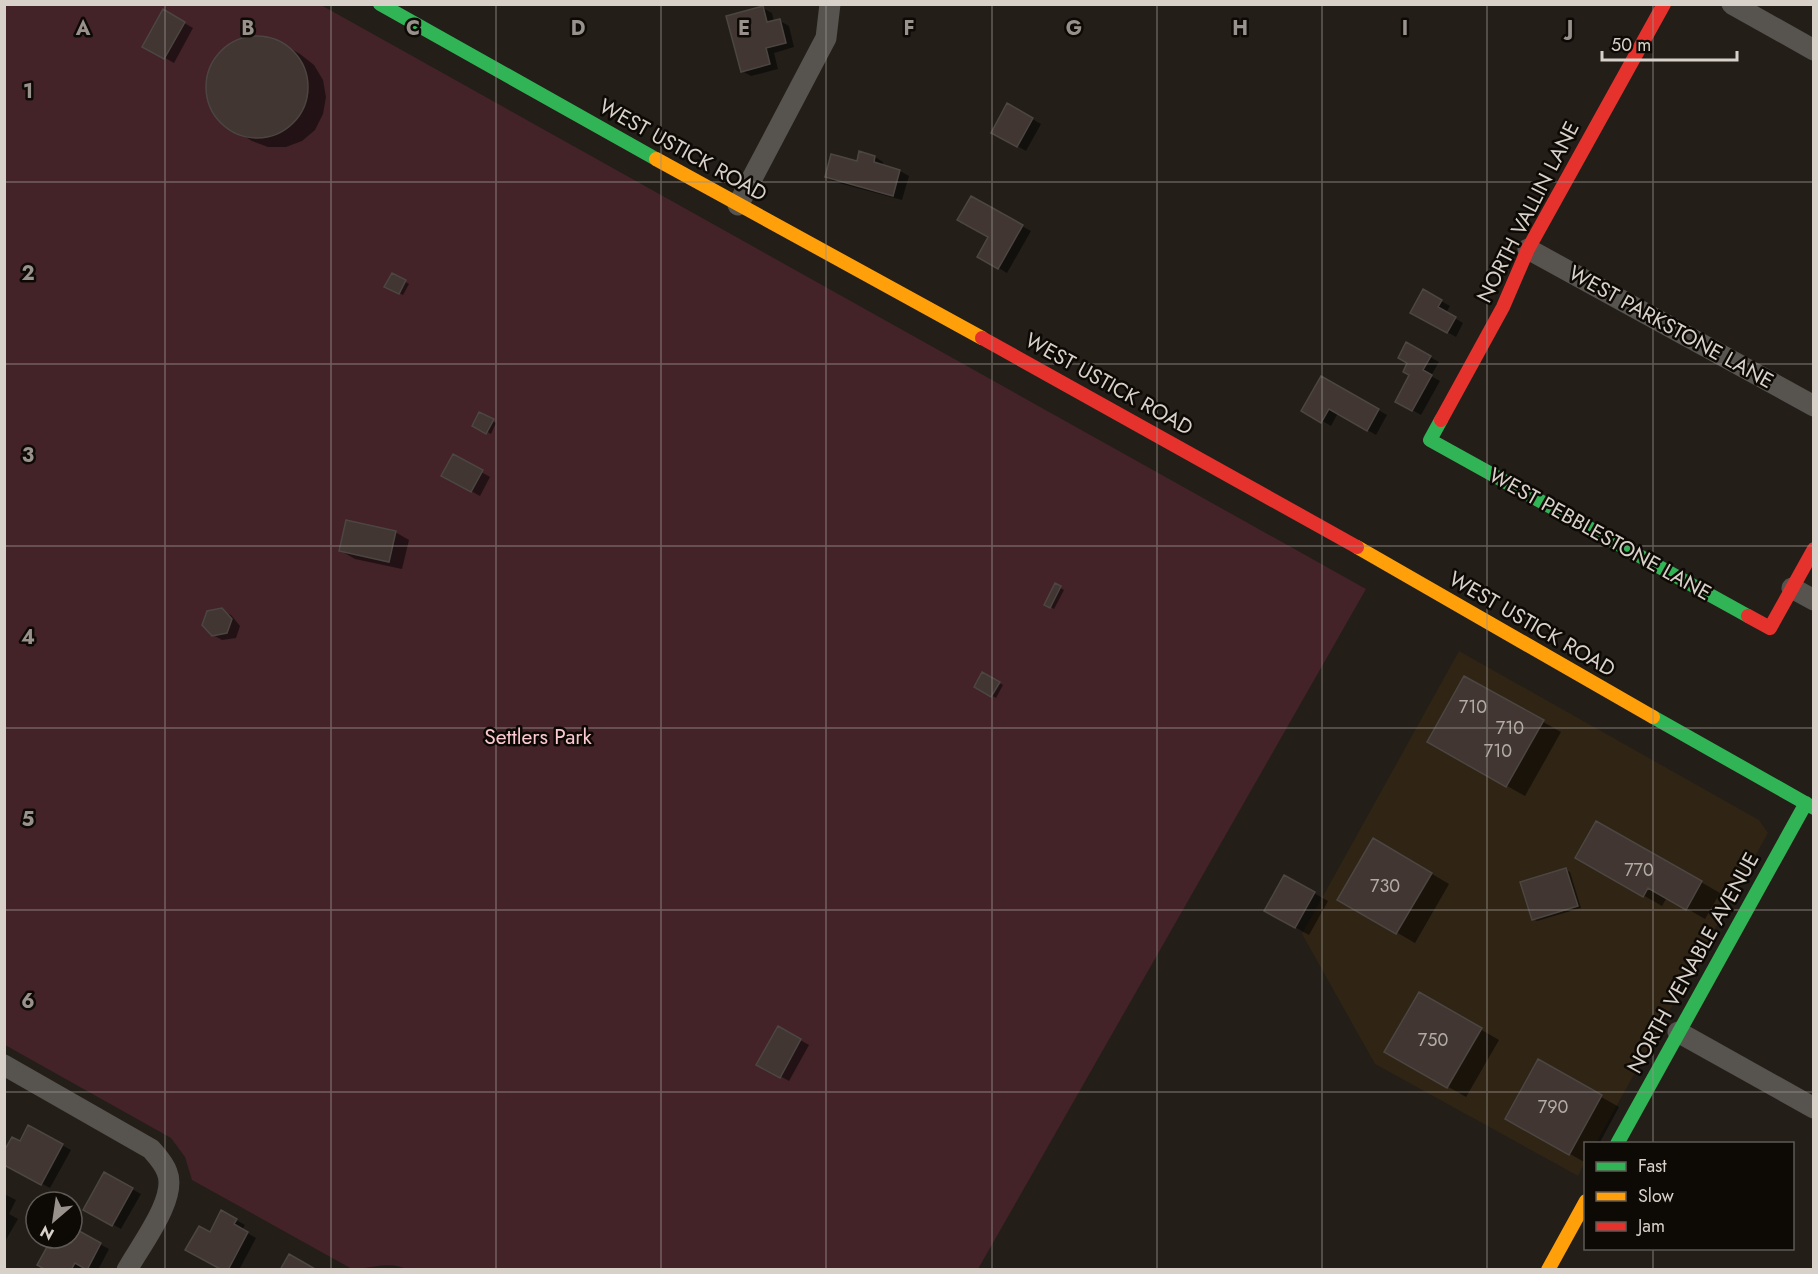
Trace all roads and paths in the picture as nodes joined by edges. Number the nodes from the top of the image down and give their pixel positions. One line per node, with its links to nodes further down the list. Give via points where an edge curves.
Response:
1 (380, 4): 6 (main road, WEST USTICK ROAD)
2 (830, 4): 6 (street, via 826,38)
3 (1664, 4): 7 (main road, NORTH VALLIN LANE)
4 (1732, 4): 5 (street)
5 (1814, 50)
6 (738, 205): 13 (main road, WEST USTICK ROAD, via 1320,525 1595,685)
7 (1528, 249): 8 (street, WEST PARKSTONE LANE); 9 (main road, NORTH VALLIN LANE, via 1503,307)
8 (1814, 406)
9 (1430, 440): 11 (main road, WEST PEBBLESTONE LANE, via 1770,628)
10 (1814, 549): 11 (main road)
11 (1792, 588): 12 (street)
12 (1814, 600)
13 (1811, 802): 14 (main road, NORTH VENABLE AVENUE)
14 (1678, 1032): 16 (street); 17 (main road, NORTH VENABLE AVENUE)
15 (6, 1068): 19 (street, via 151,1149 161,1161 170,1188 166,1202)
16 (1814, 1108)
17 (1618, 1142)
18 (1584, 1205): 20 (main road)
19 (127, 1269)
20 (1548, 1269)

